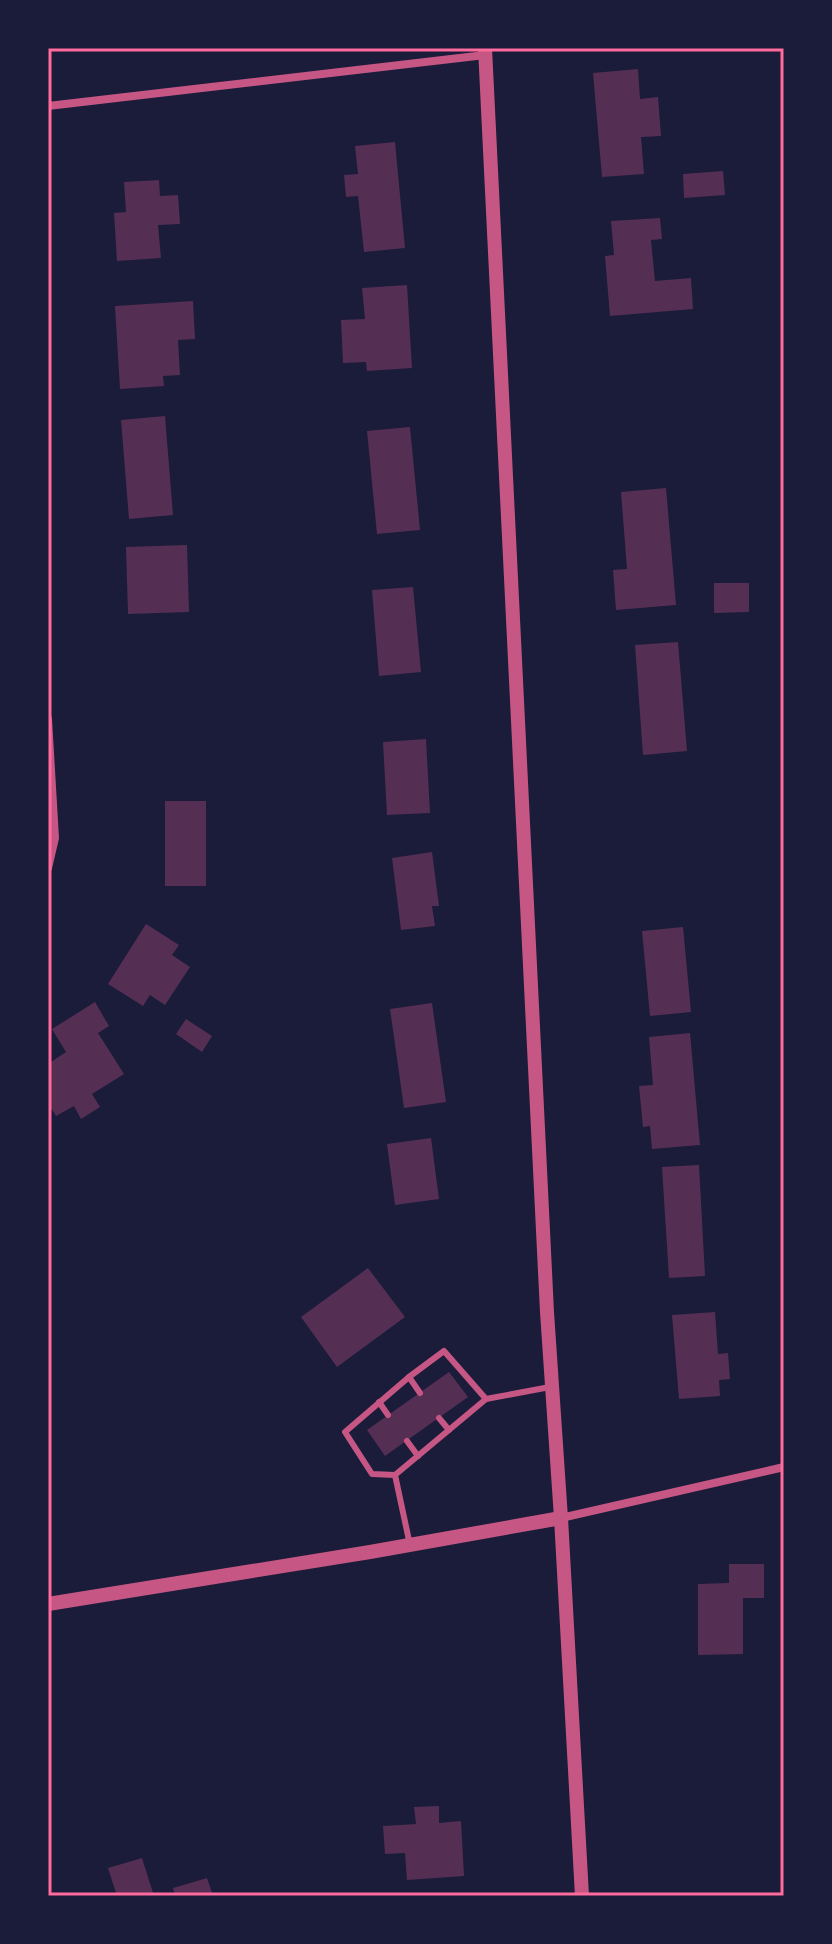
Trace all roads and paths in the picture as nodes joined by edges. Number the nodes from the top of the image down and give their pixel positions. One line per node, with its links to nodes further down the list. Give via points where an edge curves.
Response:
1 (485, 51): 2 (street); 6 (street)
2 (48, 106)
3 (48, 719): 4 (street, via 55,838)
4 (48, 868)
5 (409, 1377): 7 (lane); 8 (lane, via 444,1351); 9 (lane)
6 (553, 1387): 8 (lane); 17 (street)
7 (420, 1393)
8 (486, 1399): 12 (lane)
9 (379, 1402): 10 (lane); 16 (lane, via 345,1432 372,1474)
10 (388, 1415)
11 (439, 1418): 12 (lane)
12 (449, 1430): 14 (lane)
13 (407, 1441): 14 (lane)
14 (418, 1456): 16 (lane)
15 (784, 1467): 17 (street)
16 (395, 1475): 18 (lane)
17 (561, 1518): 18 (street); 20 (street)
18 (410, 1545): 19 (street)
19 (48, 1604)
20 (582, 1896)

